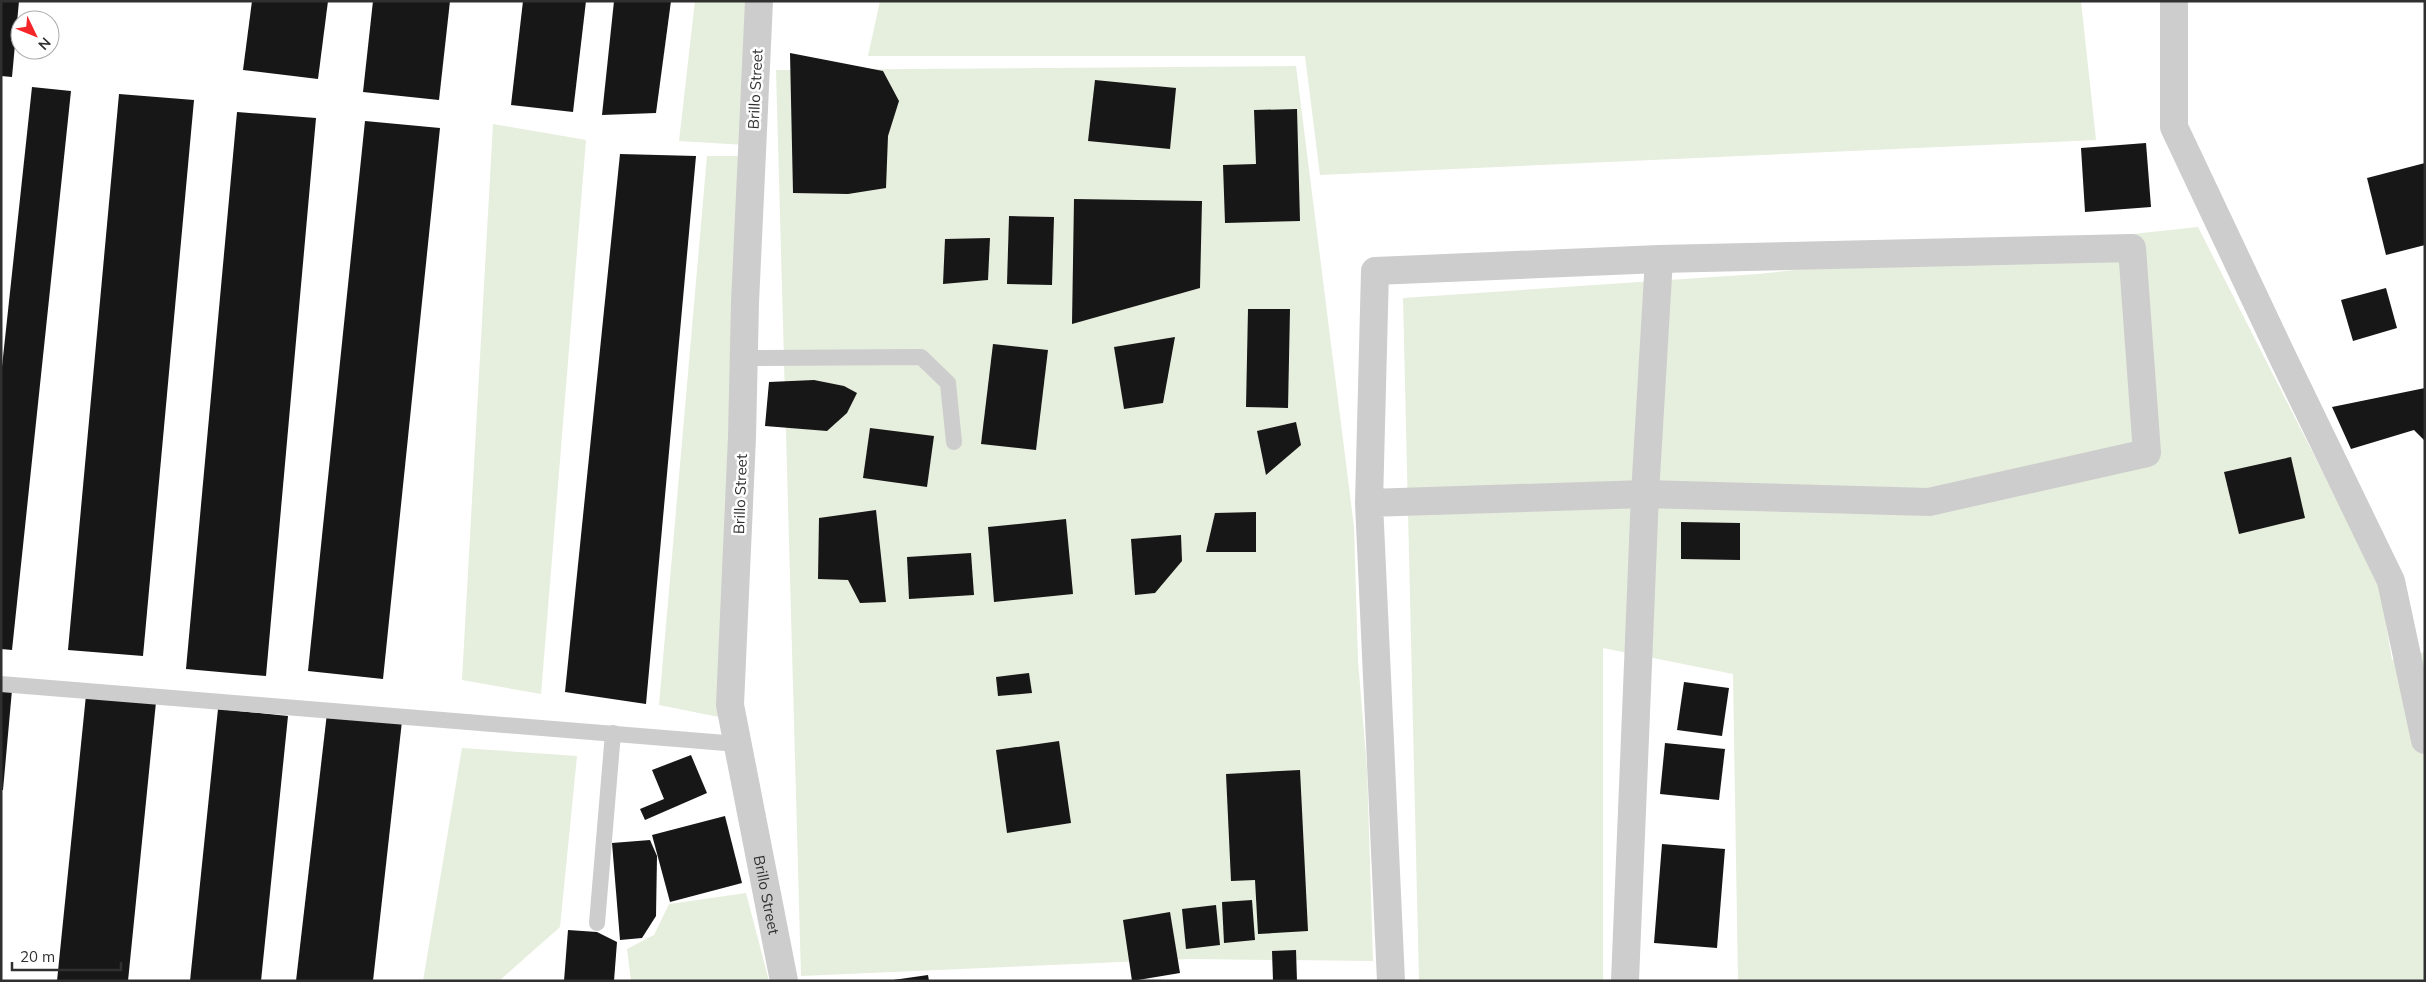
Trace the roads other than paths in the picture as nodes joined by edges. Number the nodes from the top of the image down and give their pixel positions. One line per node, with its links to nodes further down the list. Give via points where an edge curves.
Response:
1 (759, 1): 4 (street, Brillo Street)
2 (2174, 1): 10 (street, via 2174,127 2391,581)
3 (1659, 260): 6 (street); 6 (street, via 2132,248 2147,452 1929,502); 7 (street, via 1375,271)
4 (744, 358): 5 (lane, via 921,357 948,384); 11 (street, Brillo Street, via 730,705)
5 (954, 442)
6 (1645, 494): 7 (street); 15 (street)
7 (1369, 503): 14 (street)
8 (1, 684): 9 (lane)
9 (613, 733): 11 (lane); 12 (lane)
10 (2425, 740)
11 (738, 744): 13 (street, Brillo Street)
12 (597, 923)
13 (784, 981)
14 (1391, 981)
15 (1625, 981)

